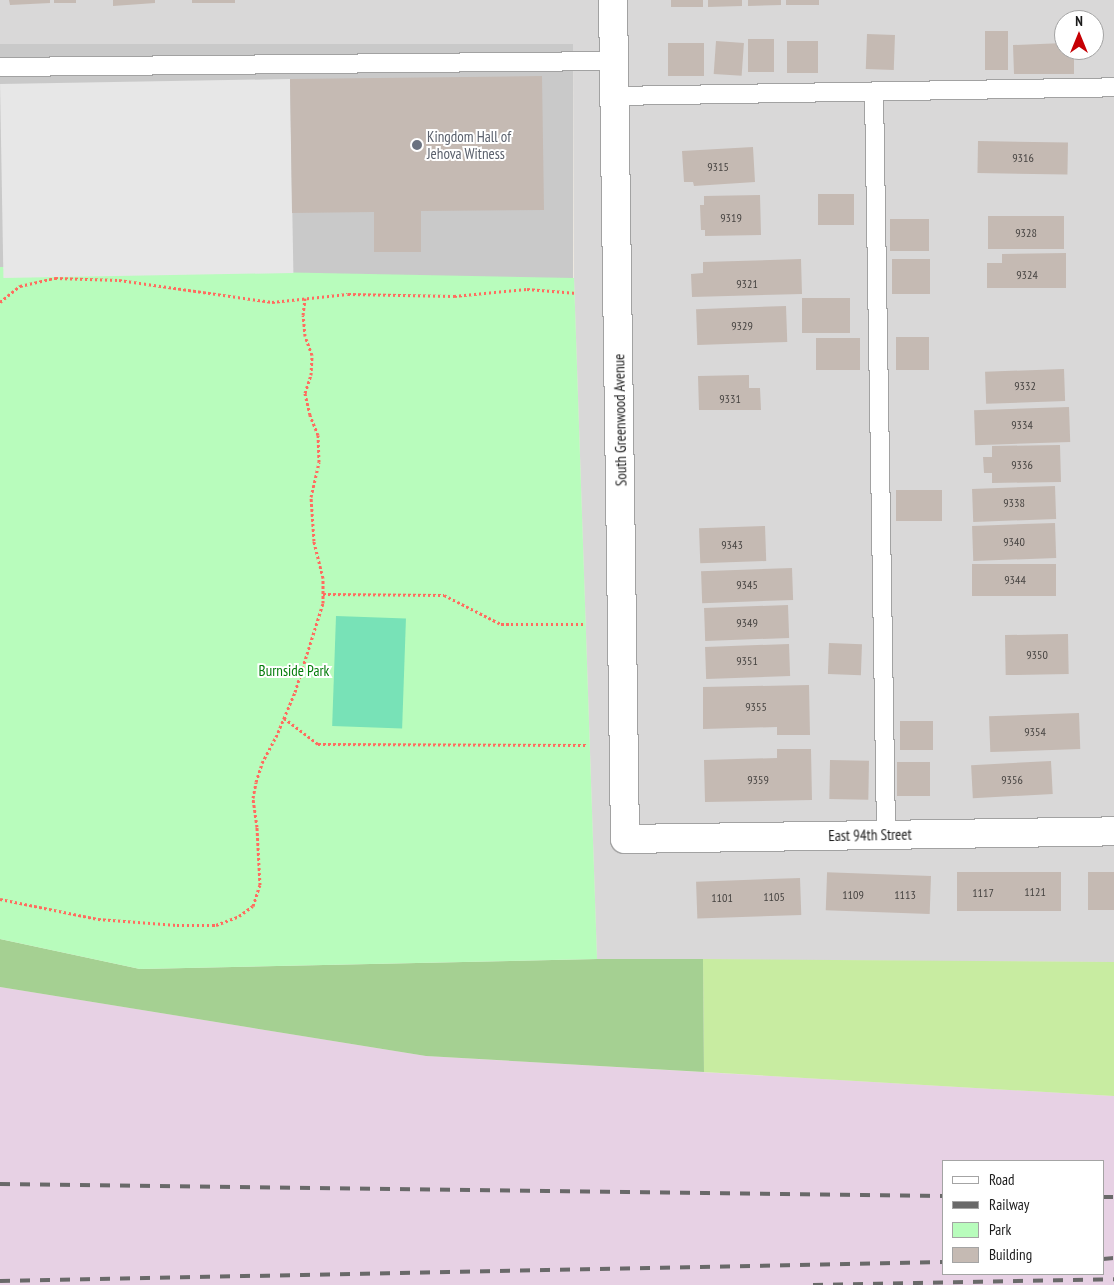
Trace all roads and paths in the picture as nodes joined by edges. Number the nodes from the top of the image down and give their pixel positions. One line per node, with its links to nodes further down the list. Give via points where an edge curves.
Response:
1 (613, 0): 2 (street, South Greenwood Avenue)
2 (614, 61): 3 (lane); 6 (street, South Greenwood Avenue)
3 (0, 67)
4 (1114, 87): 5 (lane)
5 (874, 92): 6 (lane); 15 (lane)
6 (615, 96): 16 (street, South Greenwood Avenue)
7 (578, 293): 8 (path, via 527,289 454,296 384,293)
8 (305, 298): 9 (path, via 272,302 118,280 56,278 20,286); 10 (path, via 305,336 312,355 311,375 305,393 318,435 319,462 311,497)
9 (0, 302)
10 (323, 594): 11 (path, via 444,596 502,624); 12 (path, via 314,632)
11 (583, 624)
12 (284, 718): 13 (path, via 318,744); 17 (path, via 262,763 253,798 260,885 253,906 239,916 216,925 138,924 59,913)
13 (586, 745)
14 (1114, 831): 15 (street, East 94th Street)
15 (886, 835): 16 (street, East 94th Street)
16 (626, 839)
17 (0, 899)

